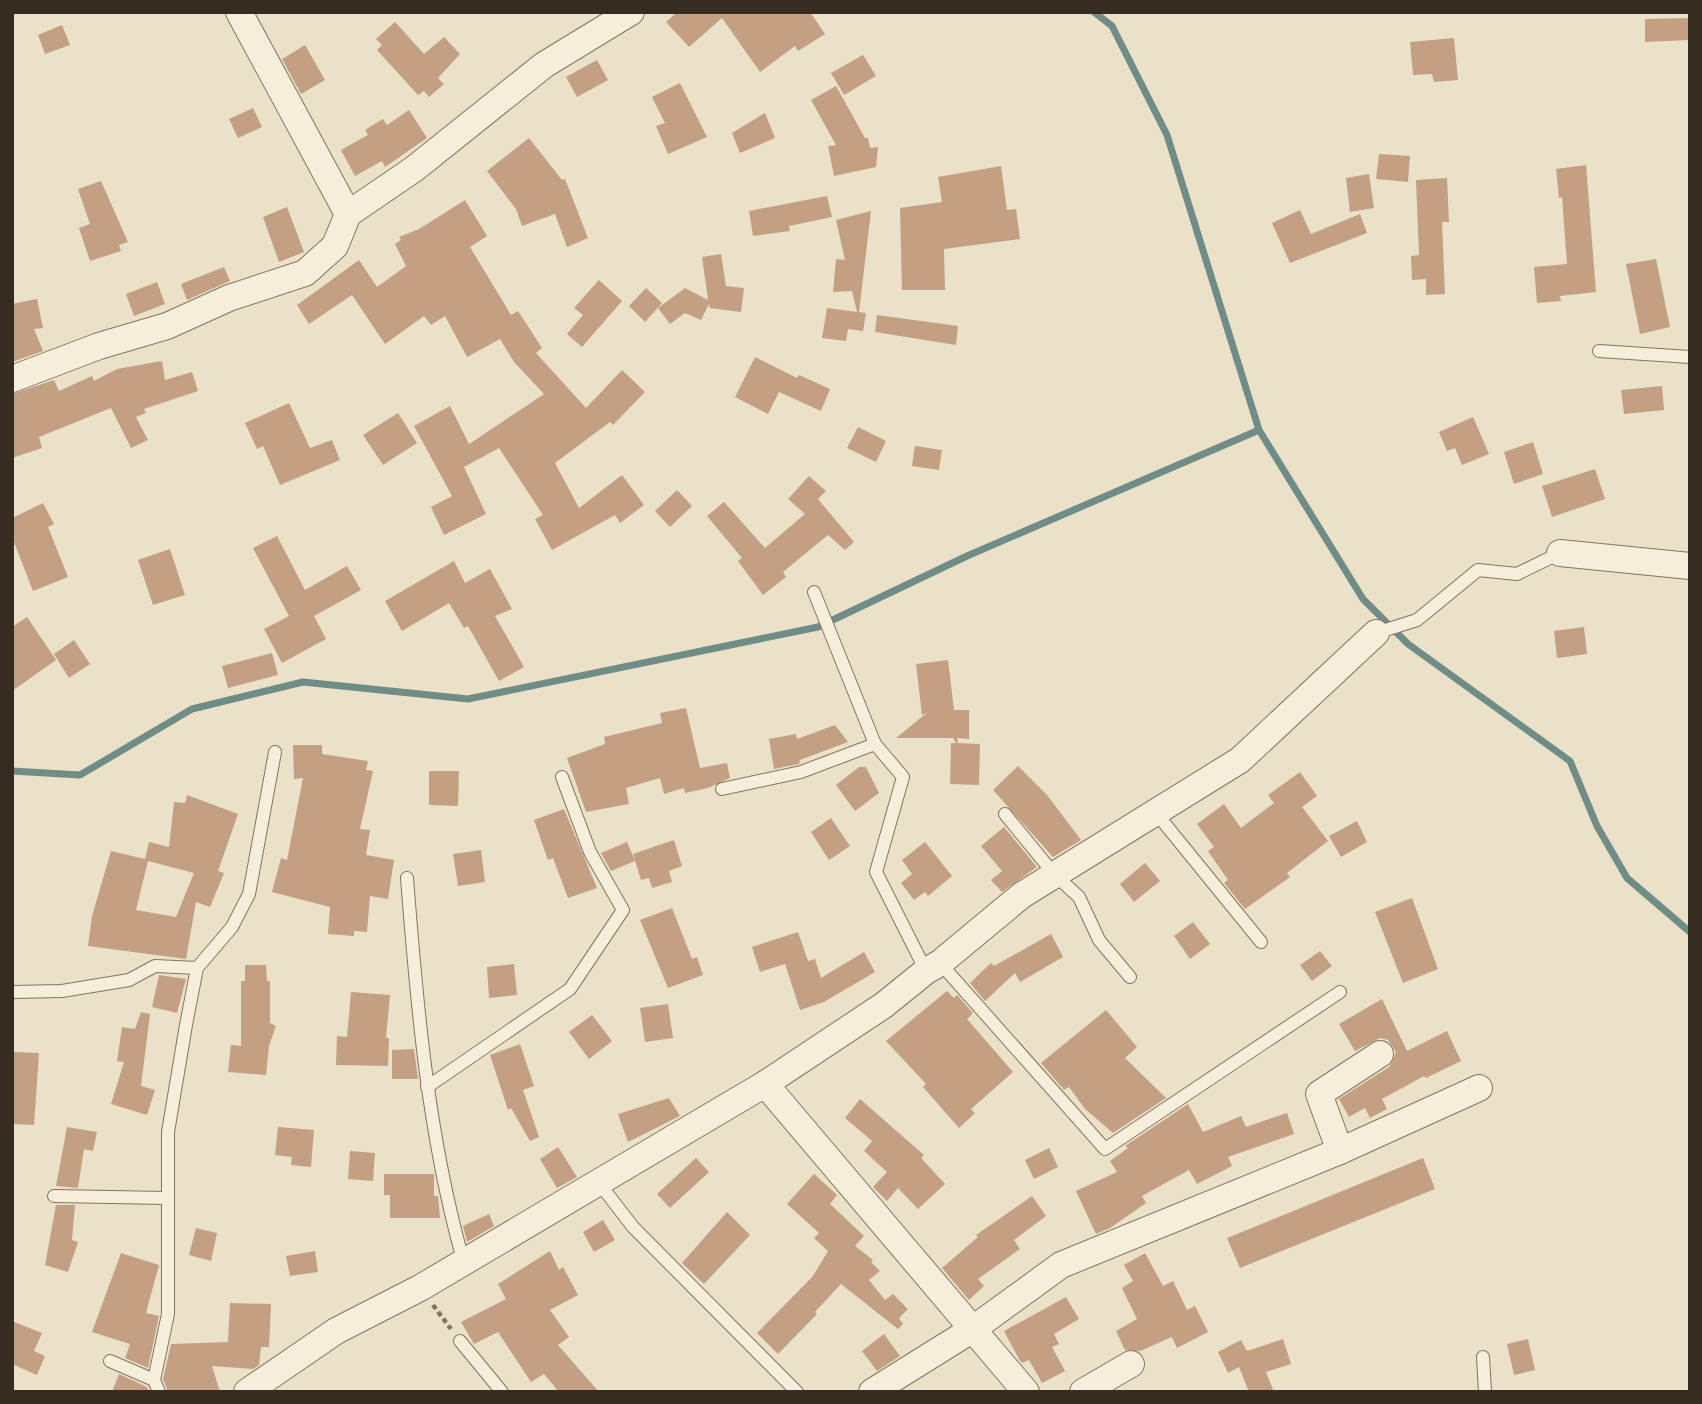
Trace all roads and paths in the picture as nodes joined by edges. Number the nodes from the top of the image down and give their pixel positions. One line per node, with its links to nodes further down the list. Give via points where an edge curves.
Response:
1 (239, 12): 3 (street)
2 (631, 12): 3 (street, via 544,65 479,120)
3 (348, 214): 6 (street, via 335,246 305,273)
4 (1599, 351): 5 (lane)
5 (1690, 357)
6 (12, 379)
7 (1560, 553): 8 (street); 10 (lane, via 1517,574 1478,570 1417,620)
8 (1690, 566)
9 (814, 592): 11 (lane)
10 (1376, 632): 15 (street, via 1240,760)
11 (875, 744): 14 (lane, via 801,772); 20 (lane, via 903,777 876,872)
12 (275, 752): 21 (lane, via 249,894 232,927)
13 (562, 777): 27 (lane, via 590,852 623,910 570,989)
14 (722, 789)
15 (1156, 813): 17 (street); 19 (lane)
16 (1005, 814): 17 (lane)
17 (1055, 874): 20 (street, via 1021,895); 22 (lane, via 1079,897 1099,940)
18 (407, 878): 27 (lane)
19 (1261, 942)
20 (933, 967): 24 (lane, via 1105,1149); 26 (street)
21 (197, 968): 23 (lane, via 155,966 129,980 62,991); 32 (lane, via 169,1132)
22 (1130, 977)
23 (12, 992)
24 (1340, 992)
25 (1380, 1054): 29 (street, via 1319,1094)
26 (765, 1084): 30 (street); 35 (street)
27 (427, 1087): 33 (lane, via 445,1197)
28 (1479, 1088): 29 (street)
29 (1340, 1151): 35 (street, via 1061,1265)
30 (599, 1183): 33 (street); 43 (lane, via 633,1227)
31 (54, 1196): 32 (lane)
32 (167, 1198): 40 (lane, via 168,1314)
33 (463, 1260): 34 (street)
34 (420, 1288): 36 (path); 41 (street, via 336,1331)
35 (973, 1329): 44 (street); 45 (street)
36 (460, 1341): 42 (lane)
37 (1483, 1357): 47 (lane)
38 (110, 1361): 40 (lane)
39 (1131, 1364): 46 (street)
40 (157, 1386)
41 (247, 1392)
42 (502, 1392)
43 (797, 1392)
44 (872, 1392)
45 (1026, 1392)
46 (1083, 1392)
47 (1485, 1392)

